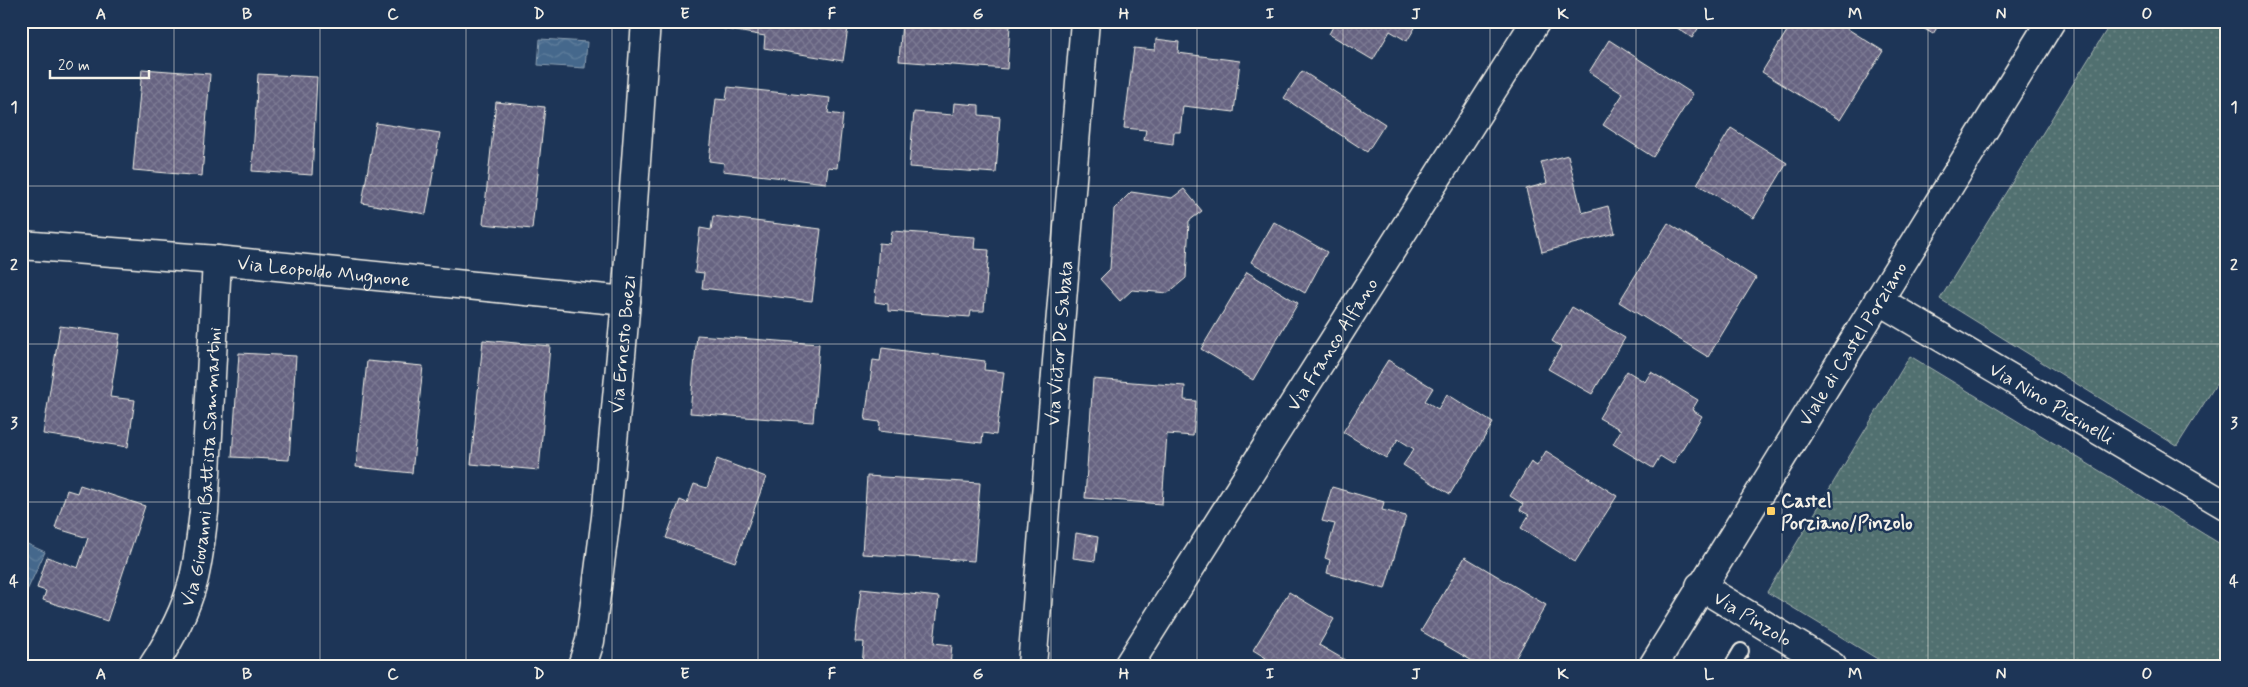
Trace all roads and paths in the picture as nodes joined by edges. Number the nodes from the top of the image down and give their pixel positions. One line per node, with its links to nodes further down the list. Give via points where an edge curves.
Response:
1 (646, 21): 8 (street, Via Ernesto Boezi)
2 (1085, 21): 14 (street, Via Victor De Sabata)
3 (1536, 21): 15 (street, Via Franco Alfano)
4 (2051, 21): 7 (street, Viale di Castel Porziano)
5 (21, 245): 6 (street, Via Leopoldo Mugnone)
6 (218, 260): 8 (street, Via Leopoldo Mugnone); 12 (street, Via Giovanni Battista Sammartini, via 199,547 193,581 181,616)
7 (1878, 300): 9 (street, Via Nino Piccinelli); 10 (street, Viale di Castel Porziano)
8 (626, 301): 13 (street, Via Ernesto Boezi, via 606,517 590,641)
9 (2227, 506)
10 (1700, 586): 16 (street, Viale di Castel Porziano); 18 (street, Via Pinzolo)
11 (1741, 651): 17 (lane)
12 (153, 666)
13 (582, 666)
14 (1032, 666)
15 (1128, 666)
16 (1653, 666)
17 (1732, 666)
18 (1832, 666)

